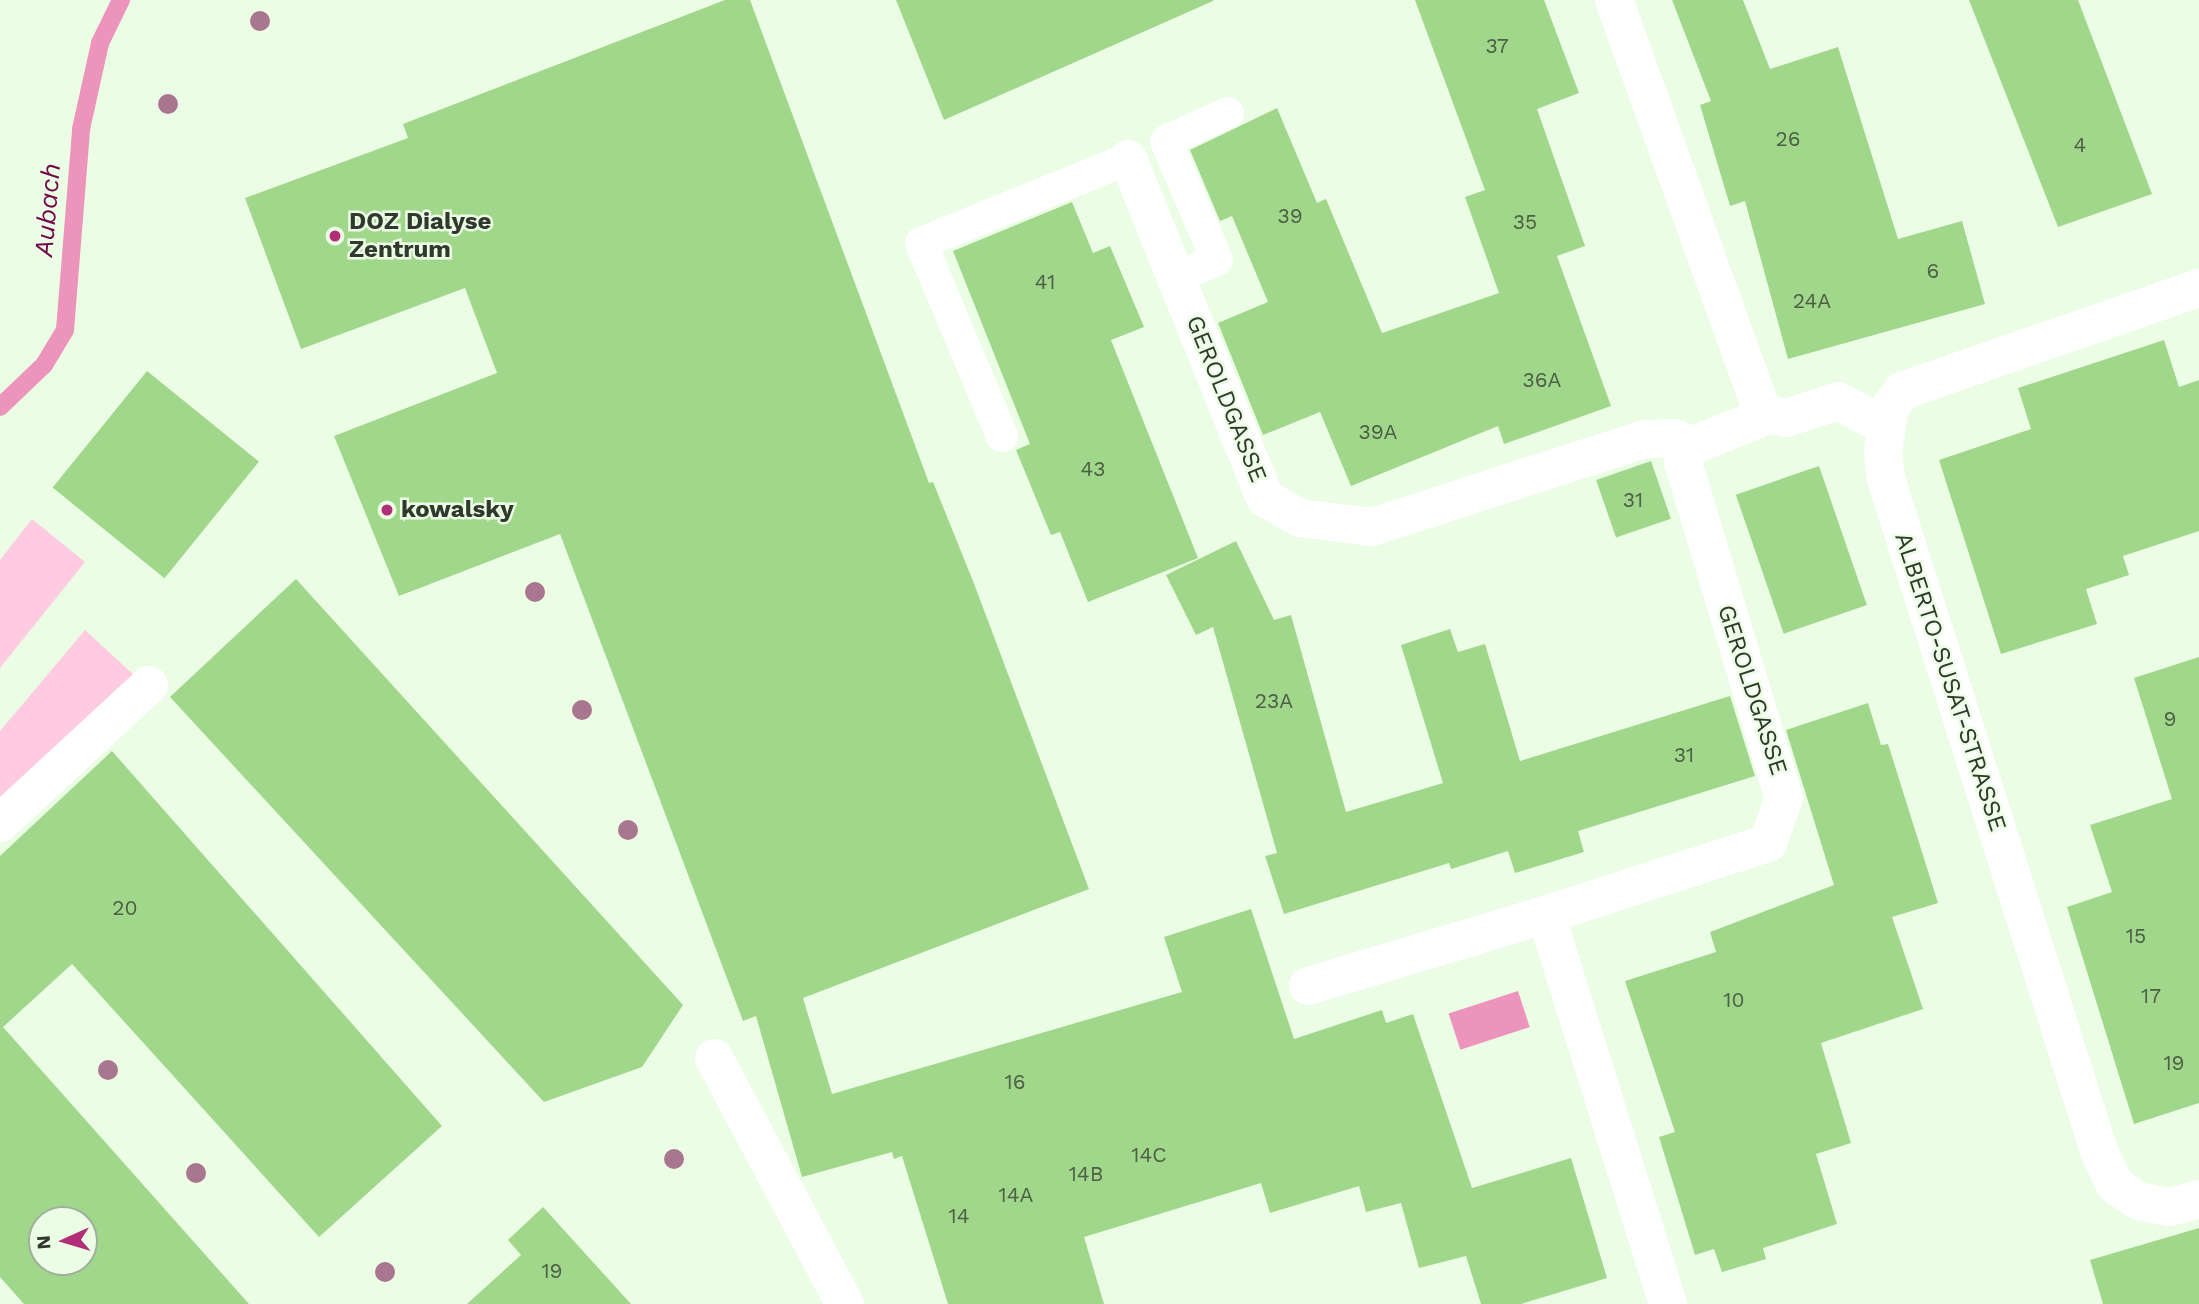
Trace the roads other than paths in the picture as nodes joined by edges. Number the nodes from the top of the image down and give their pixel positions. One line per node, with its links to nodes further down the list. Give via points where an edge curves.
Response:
1 (1614, 0): 6 (street)
2 (1228, 113): 4 (lane, via 1166,141 1217,260)
3 (1128, 159): 4 (street, GEROLDGASSE); 8 (lane, via 921,243)
4 (1177, 277): 9 (street, GEROLDGASSE, via 1265,498 1300,518 1371,527 1645,439 1674,438)
5 (2199, 288): 7 (street, ALBERTO-SUSAT-STRASSE, via 1902,391)
6 (1759, 414): 7 (street, via 1786,418 1838,401); 9 (street)
7 (1885, 426): 15 (street, ALBERTO-SUSAT-STRASSE, via 1886,479 2099,1154 2115,1185 2139,1201 2170,1207)
8 (1002, 436)
9 (1691, 446): 12 (street, GEROLDGASSE, via 1684,462 1781,773 1784,798 1779,821 1768,843 1751,850)
10 (149, 685): 11 (street)
11 (0, 823)
12 (1558, 911): 13 (street, GEROLDGASSE); 17 (street, via 1548,921 1548,932)
13 (1308, 986)
14 (714, 1058): 16 (street)
15 (2199, 1199)
16 (845, 1304)
17 (1668, 1304)

